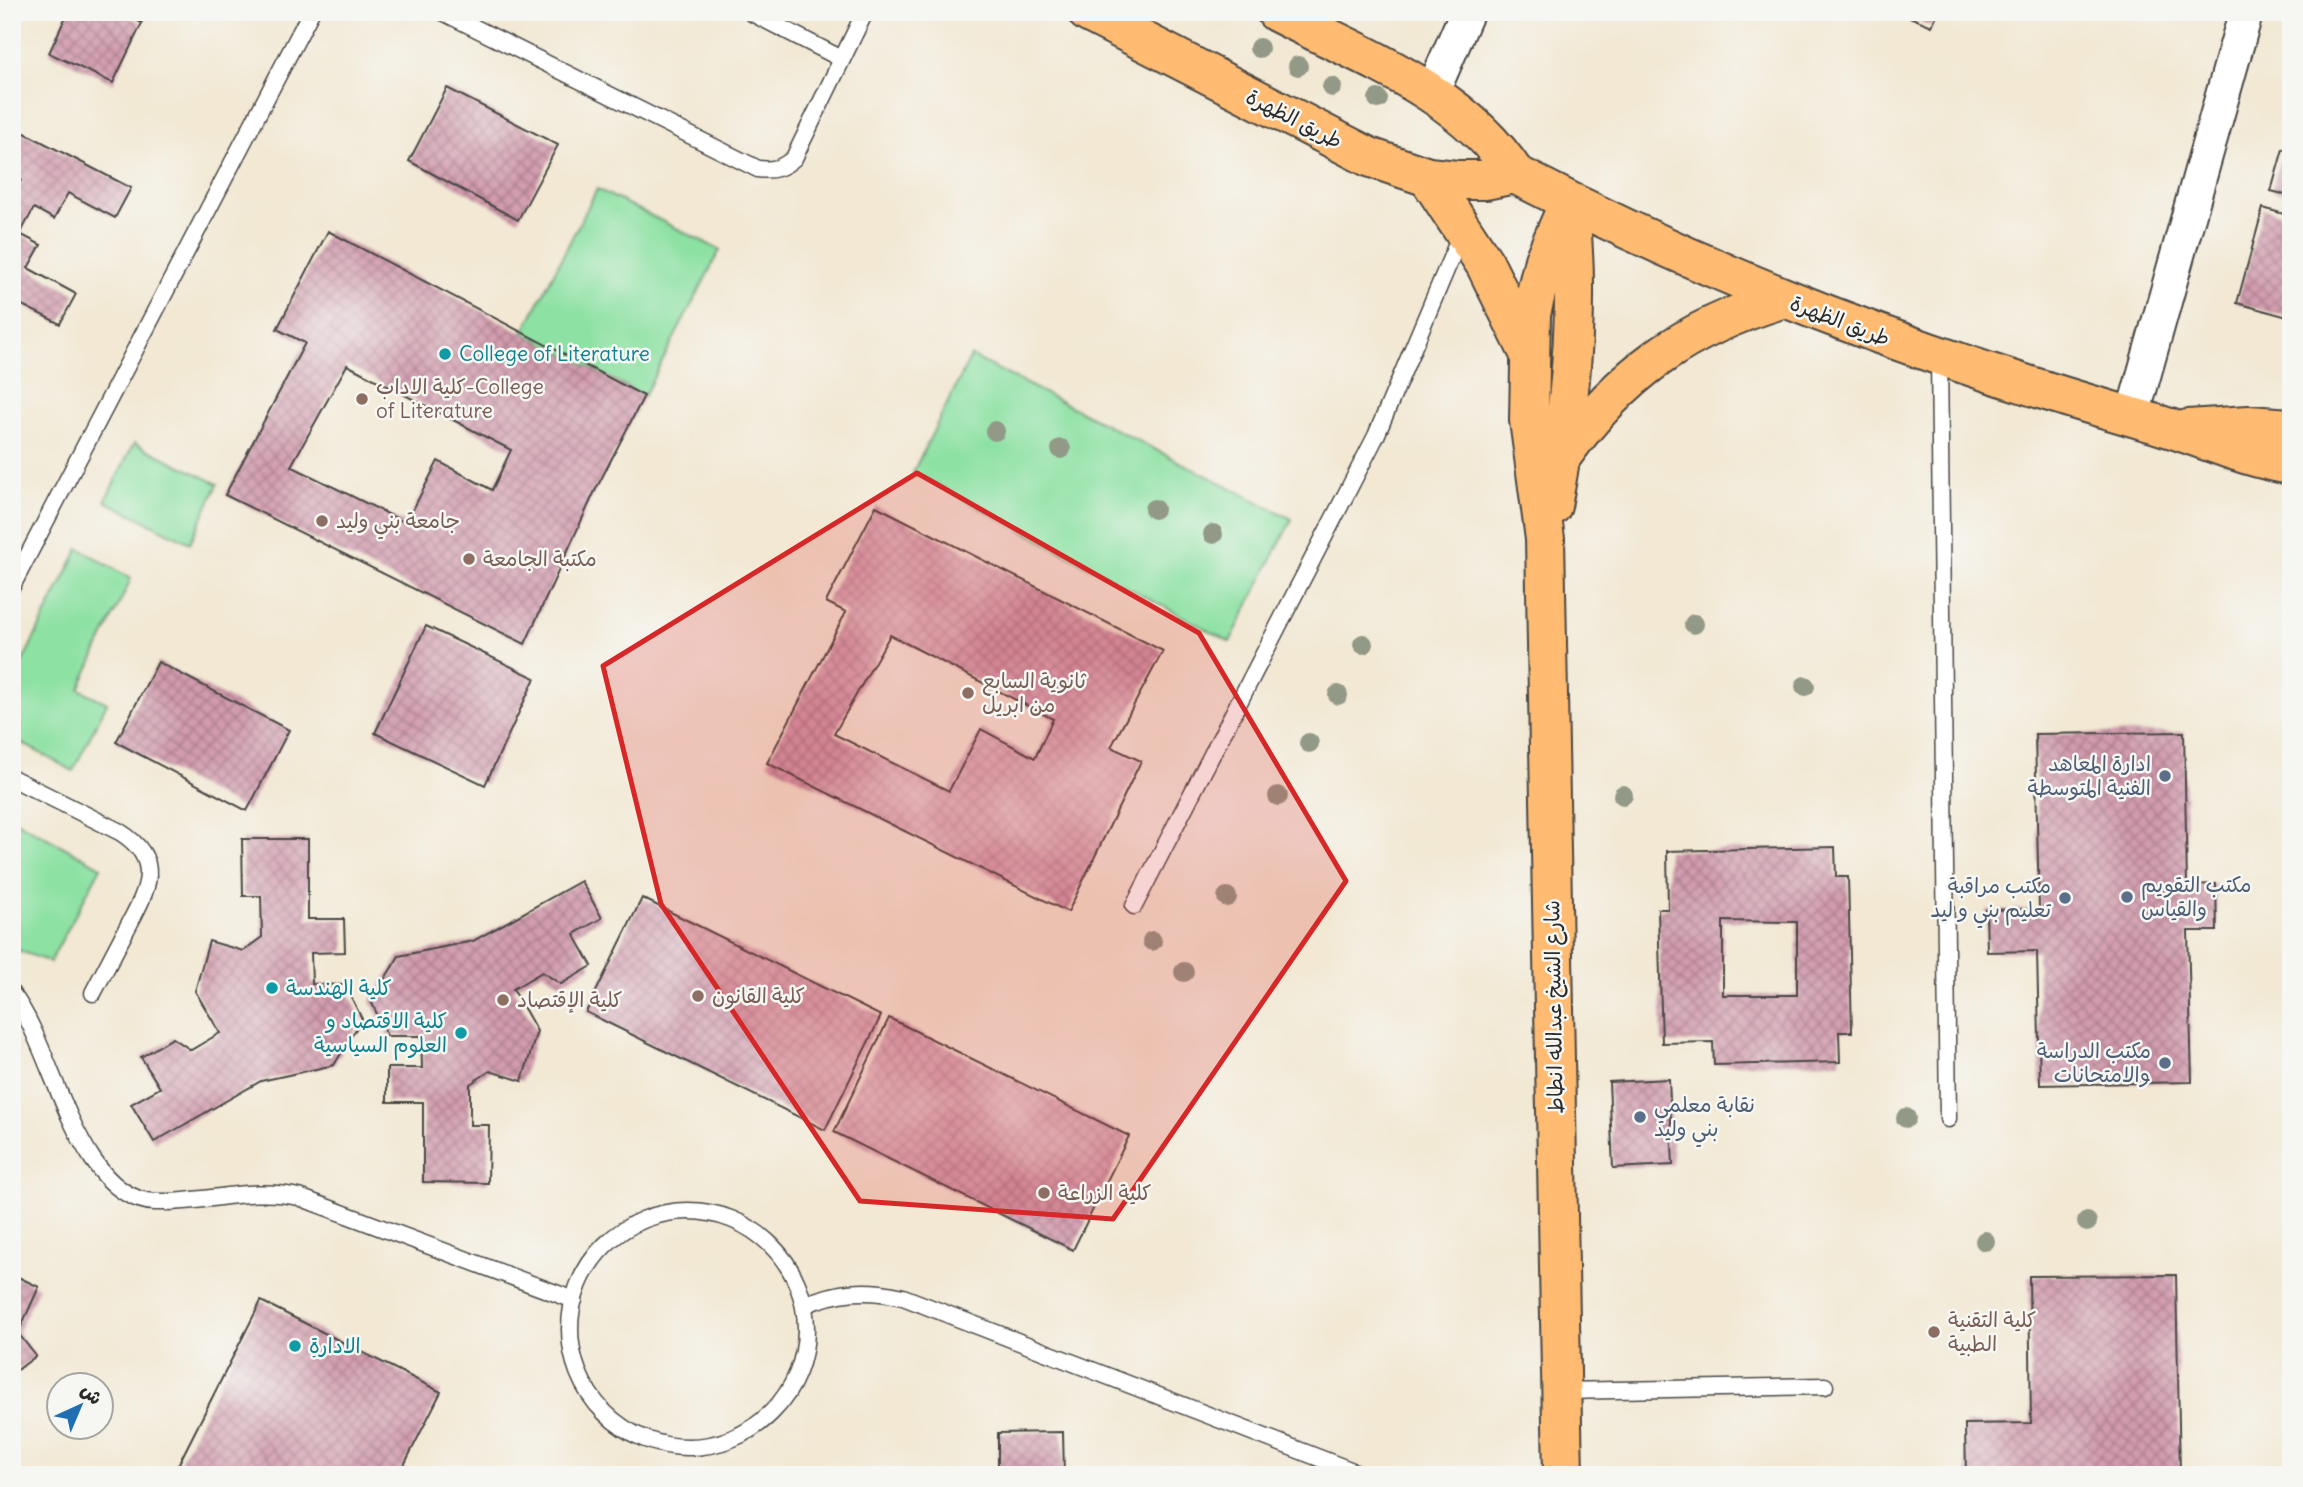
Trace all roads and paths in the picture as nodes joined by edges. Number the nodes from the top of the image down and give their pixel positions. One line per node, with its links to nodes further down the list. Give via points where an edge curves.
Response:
1 (310, 12): 24 (lane)
2 (443, 12): 9 (lane, via 758,169 779,169 794,158)
3 (750, 12): 9 (lane)
4 (864, 12): 9 (lane)
5 (1087, 12): 12 (main road, طريق الظهرة, via 1369,158)
6 (1276, 12): 10 (main road, طريق الظهرة)
7 (1467, 12): 10 (street)
8 (2246, 12): 18 (street)
9 (842, 59)
10 (1432, 93): 11 (main road, طريق الظهرة, via 1481,130)
11 (1515, 174): 12 (main road, طريق الظهرة, via 1486,180); 13 (main road, طريق الظهرة)
12 (1428, 177): 14 (main road)
13 (1569, 202): 15 (main road, طريق الظهرة); 16 (main road, شارع الشيخ عبدالله انطاط, via 1536,287); 21 (main road, شارع الشيخ عبدالله انطاط, via 1576,292)
14 (1463, 228): 16 (main road); 26 (lane, via 1376,436)
15 (1782, 299): 17 (main road, طريق الظهرة); 21 (main road, via 1707,326 1640,369 1610,396)
16 (1531, 357): 23 (main road, شارع الشيخ عبدالله انطاط, via 1529,420)
17 (1939, 357): 18 (main road, طريق الظهرة); 29 (lane)
18 (2132, 417): 20 (main road, طريق الظهرة)
19 (2291, 428): 20 (main road, طريق الظهرة, via 2249,425)
20 (2179, 430): 22 (main road, طريق الظهرة, via 2228,450)
21 (1561, 457): 23 (main road, شارع الشيخ عبدالله انطاط)
22 (2291, 466)
23 (1545, 539): 33 (main road, شارع الشيخ عبدالله انطاط)
24 (12, 586)
25 (12, 778): 27 (lane, via 132,839 147,863 147,890)
26 (1134, 906)
27 (93, 993)
28 (12, 994): 30 (lane, via 96,1169 121,1192 154,1202 261,1192 299,1197)
29 (1948, 1119)
30 (573, 1300): 31 (lane, via 583,1275 616,1234 664,1213 690,1211 741,1223 764,1238 796,1280); 31 (lane, via 573,1352 581,1378 595,1400 636,1434 660,1444 687,1447 738,1436 761,1423 779,1404 803,1357)
31 (804, 1306): 34 (lane, via 853,1291 903,1297)
32 (1825, 1386): 33 (lane)
33 (1562, 1391): 35 (main road, شارع الشيخ عبدالله انطاط)
34 (1363, 1475)
35 (1563, 1475)

